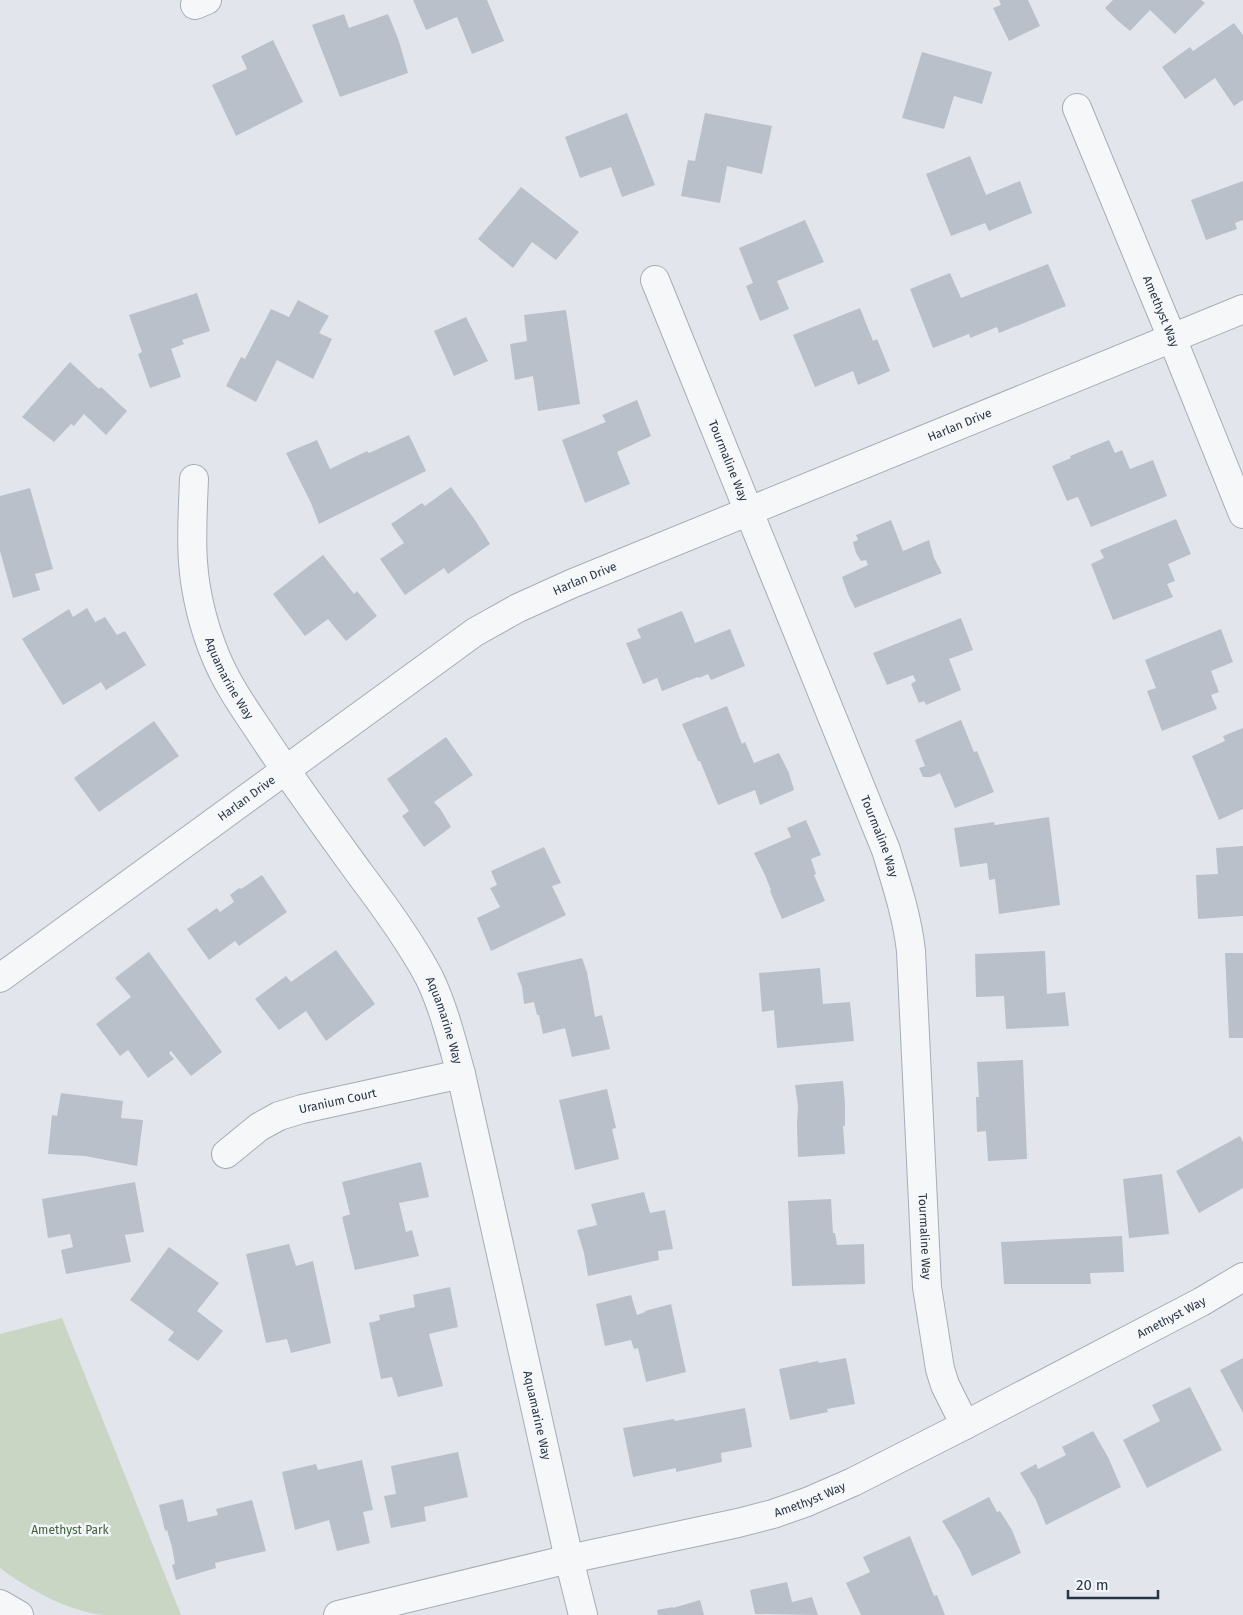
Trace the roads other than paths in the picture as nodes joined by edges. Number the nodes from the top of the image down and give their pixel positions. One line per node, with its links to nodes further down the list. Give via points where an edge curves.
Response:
1 (1077, 108): 4 (street, Amethyst Way)
2 (655, 280): 6 (street, Tourmaline Way)
3 (1243, 309): 4 (street, Harlan Drive)
4 (1172, 338): 6 (street, Harlan Drive); 7 (street, Amethyst Way)
5 (194, 479): 8 (street, Aquamarine Way, via 193,564 208,635 226,677)
6 (748, 511): 8 (street, Harlan Drive, via 544,596 495,620); 13 (street, Tourmaline Way, via 886,850 909,932 927,1286 940,1369)
7 (1243, 514)
8 (285, 770): 9 (street, Harlan Drive); 10 (street, Aquamarine Way, via 376,895 429,978 446,1020)
9 (0, 978)
10 (461, 1074): 11 (street, Uranium Court, via 287,1114 260,1126); 14 (street, Aquamarine Way)
11 (226, 1154)
12 (1243, 1277): 13 (street, Amethyst Way)
13 (965, 1425): 14 (street, Amethyst Way, via 853,1482 773,1514)
14 (569, 1559): 17 (street, Amethyst Way); 18 (street, Aquamarine Way)
15 (0, 1604): 16 (street)
16 (18, 1615)
17 (338, 1615)
18 (583, 1615)

